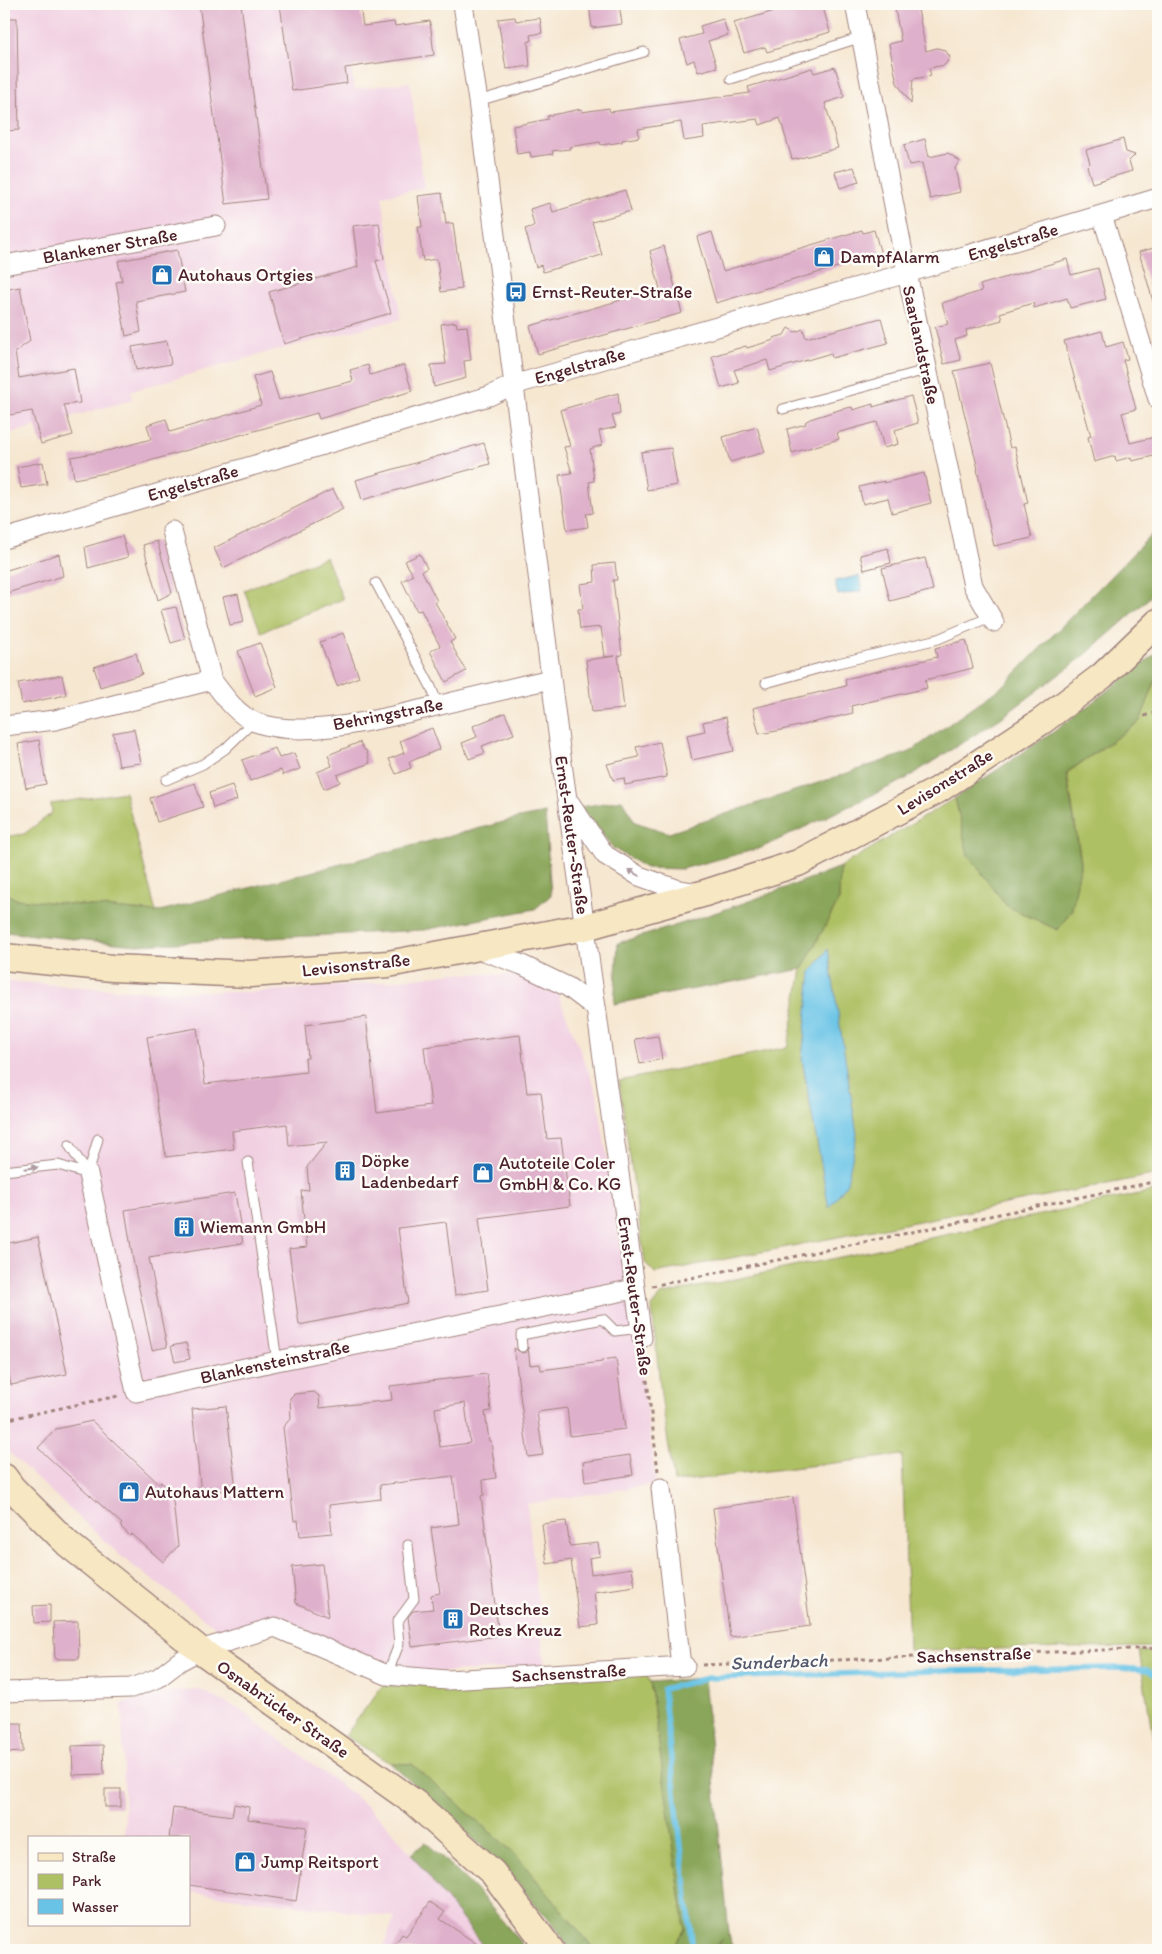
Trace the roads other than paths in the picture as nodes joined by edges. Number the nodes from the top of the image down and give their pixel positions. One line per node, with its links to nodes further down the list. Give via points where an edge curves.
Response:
1 (463, 4): 6 (street, Ernst-Reuter-Straße)
2 (855, 4): 3 (street, Saarlandstraße)
3 (862, 37): 5 (lane); 11 (street, Saarlandstraße)
4 (644, 52): 6 (lane)
5 (731, 79)
6 (478, 100): 13 (street, Ernst-Reuter-Straße)
7 (1158, 198): 8 (street, Engelstraße)
8 (1102, 215): 11 (street, Engelstraße); 14 (street)
9 (216, 226): 10 (street, Blankener Straße)
10 (4, 265)
11 (907, 273): 12 (street, Saarlandstraße); 13 (street, Engelstraße)
12 (926, 370): 15 (lane); 19 (street, Saarlandstraße, via 973,586)
13 (513, 386): 17 (street, Engelstraße, via 489,396); 21 (street, Ernst-Reuter-Straße)
14 (1158, 399)
15 (783, 409)
16 (172, 531): 22 (street, Behringstraße)
17 (4, 539)
18 (376, 583): 24 (lane)
19 (992, 620): 23 (lane, via 938,639)
20 (1158, 622): 29 (main road, Levisonstraße, via 1102,676 938,790 798,863)
21 (551, 678): 24 (street, Behringstraße); 28 (street, Ernst-Reuter-Straße)
22 (212, 680): 25 (street, Behringstraße, via 240,713); 26 (street, via 55,720)
23 (766, 683)
24 (438, 705): 25 (street, Behringstraße, via 357,724 298,728)
25 (254, 722): 27 (lane, via 226,749 203,764)
26 (4, 726)
27 (166, 780)
28 (568, 800): 29 (street, Levisonstraße, one-way to 28, via 639,876 605,855); 30 (street, Ernst-Reuter-Straße)
29 (702, 894): 30 (main road, Levisonstraße)
30 (585, 927): 31 (main road, Levisonstraße); 33 (street, Ernst-Reuter-Straße)
31 (474, 948): 32 (main road, Levisonstraße, via 388,964 250,974 112,968); 33 (street, via 522,965 568,987)
32 (4, 957)
33 (596, 1008): 39 (street, Ernst-Reuter-Straße)
34 (98, 1139): 38 (lane)
35 (69, 1145): 38 (lane)
36 (248, 1162): 42 (lane)
37 (4, 1171): 38 (lane, one-way to 38, via 58,1165)
38 (88, 1174): 42 (street, Blankensteinstraße, via 136,1392)
39 (634, 1289): 40 (street, Ernst-Reuter-Straße); 42 (street, Blankensteinstraße)
40 (641, 1333): 41 (lane, via 616,1331 603,1320 521,1335)
41 (522, 1347)
42 (277, 1361)
43 (4, 1477): 46 (main road, Osnabrücker Straße, via 68,1544)
44 (660, 1488): 47 (street, Sachsenstraße, via 683,1666 447,1680)
45 (408, 1545): 47 (lane, via 414,1599 397,1622 399,1644)
46 (200, 1650): 47 (street, Sachsenstraße, via 275,1626); 48 (street, Sachsenstraße, via 180,1660 158,1678 131,1688); 49 (main road, Osnabrücker Straße, via 414,1803 493,1873)
47 (386, 1675)
48 (4, 1692)
49 (550, 1950)

